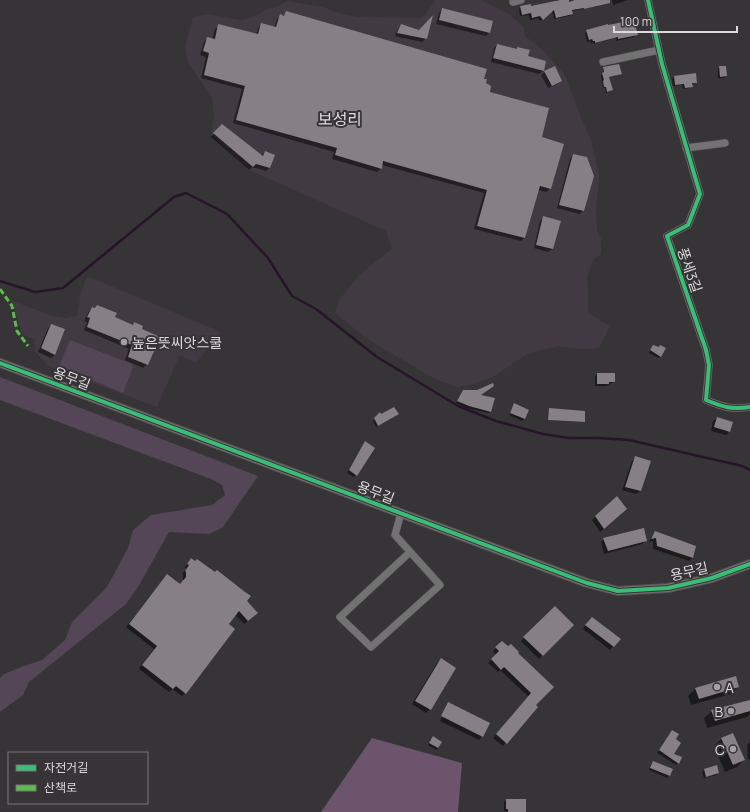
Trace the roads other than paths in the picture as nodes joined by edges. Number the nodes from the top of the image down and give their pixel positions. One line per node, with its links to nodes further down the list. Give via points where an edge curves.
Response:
1 (648, 0): 2 (street, 풍세3길)
2 (659, 50): 3 (street); 5 (street, 풍세3길)
3 (604, 62)
4 (725, 143): 5 (street)
5 (686, 148): 7 (street, 풍세3길, via 700,194 688,226 667,236 706,350 709,365 706,400 725,407)
6 (0, 363): 8 (street, 용무길)
7 (750, 407)
8 (401, 513): 9 (street, via 395,535); 10 (street, 용무길, via 587,583 618,591 668,588 712,578)
9 (410, 552): 9 (street, via 440,585 371,647 340,617)
10 (750, 564)

